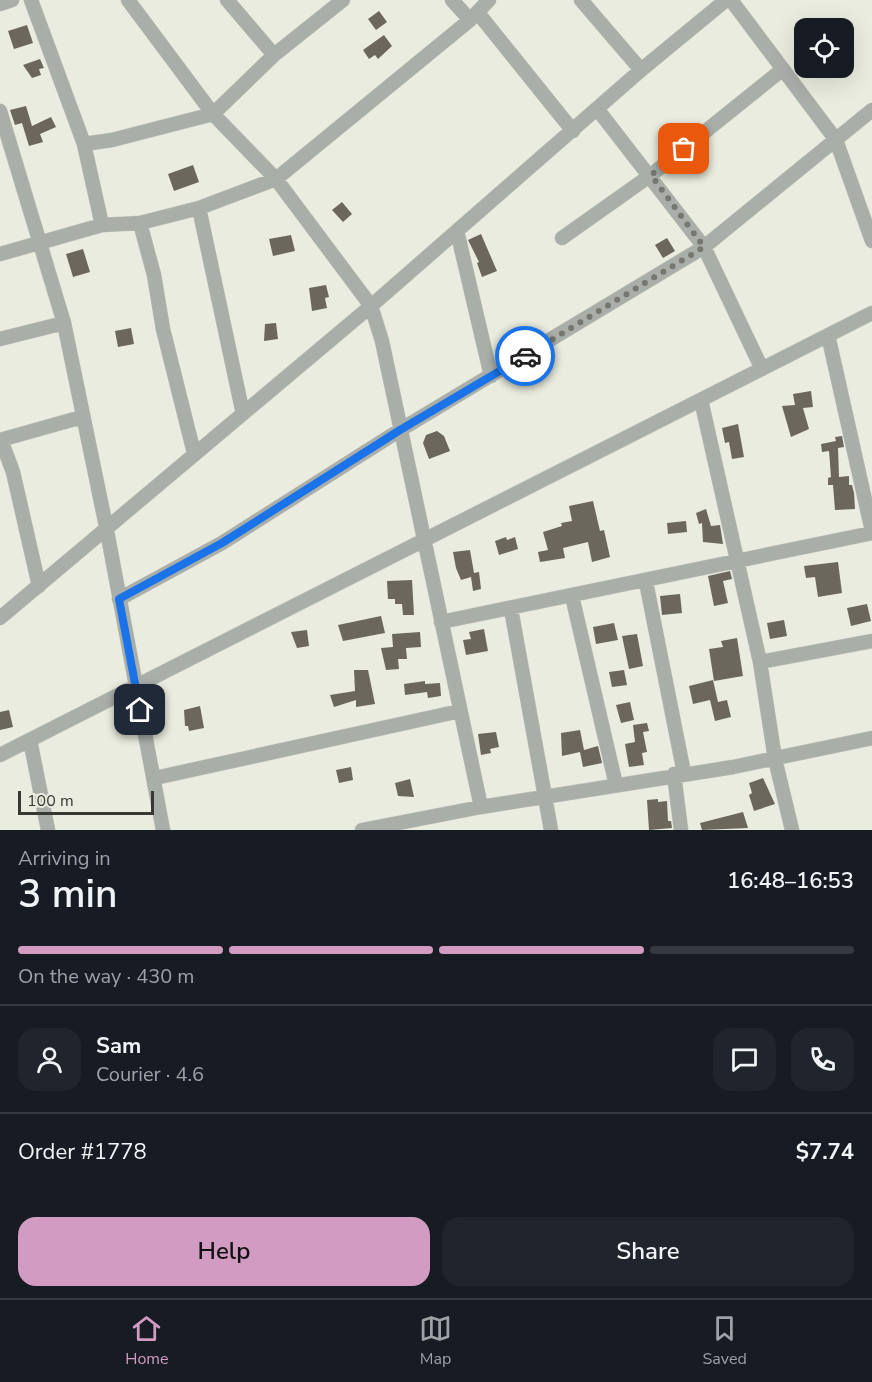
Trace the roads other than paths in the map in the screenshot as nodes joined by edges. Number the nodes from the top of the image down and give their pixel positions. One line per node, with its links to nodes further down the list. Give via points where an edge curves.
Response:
1 (12, 0): 11 (street)
2 (31, 0): 22 (street)
3 (128, 0): 19 (street)
4 (227, 0): 13 (street)
5 (342, 0): 13 (street)
6 (452, 0): 12 (street)
7 (489, 0): 12 (street)
8 (581, 0): 15 (street)
9 (726, 0): 15 (street)
10 (731, 0): 14 (street)
11 (0, 4)
12 (474, 16): 20 (street); 24 (street)
13 (274, 55): 19 (street)
14 (783, 69): 21 (street); 23 (street)
15 (641, 70): 16 (street)
16 (598, 110): 20 (street); 23 (street)
17 (872, 110): 21 (street)
18 (0, 111): 31 (street)
19 (213, 114): 22 (street); 24 (street)
20 (573, 131): 28 (street)
21 (836, 140): 30 (street); 32 (street)
22 (84, 144): 27 (street)
23 (651, 175): 29 (street); 32 (street)
24 (276, 179): 25 (street); 34 (street)
25 (199, 208): 26 (street); 42 (street)
26 (140, 223): 27 (street); 46 (street)
27 (102, 225): 31 (street)
28 (458, 231): 34 (street); 40 (street)
29 (562, 238)
30 (872, 241)
31 (40, 242): 33 (street); 36 (street)
32 (704, 247): 39 (street); 40 (street)
33 (0, 254)
34 (371, 306): 42 (street); 44 (street)
35 (872, 313): 37 (street)
36 (64, 323): 38 (street); 43 (street)
37 (828, 335): 39 (street); 48 (street)
38 (0, 339)
39 (762, 369): 41 (street)
40 (491, 376): 44 (street)
41 (701, 400): 49 (street); 50 (street)
42 (243, 414): 46 (street)
43 (82, 417): 45 (street); 47 (street)
44 (400, 430): 49 (street); 54 (street, via 222,543)
45 (1, 440): 52 (street, via 14,472)
46 (194, 453): 47 (street)
47 (107, 531): 52 (street); 54 (street)
48 (872, 532): 50 (street)
49 (423, 541): 57 (street); 60 (street)
50 (738, 562): 51 (street); 59 (street)
51 (646, 582): 53 (street); 66 (street)
52 (39, 586): 56 (street)
53 (572, 597): 55 (street); 68 (street)
54 (119, 599): 60 (street)
55 (511, 609): 57 (street); 69 (street)
56 (0, 618)
57 (441, 622): 61 (street)
58 (872, 641): 59 (street)
59 (760, 662): 65 (street)
60 (135, 687): 63 (street); 67 (street)
61 (460, 711): 67 (street); 70 (street)
62 (872, 738): 65 (street)
63 (30, 740): 64 (street); 71 (street)
64 (0, 755)
65 (775, 759): 66 (street); 76 (street)
66 (679, 774): 68 (street); 75 (street)
67 (154, 778): 72 (street)
68 (616, 785): 69 (street)
69 (545, 797): 70 (street); 74 (street)
70 (481, 807): 73 (street)
71 (48, 830)
72 (163, 830)
73 (362, 830)
74 (551, 830)
75 (681, 830)
76 (792, 830)

